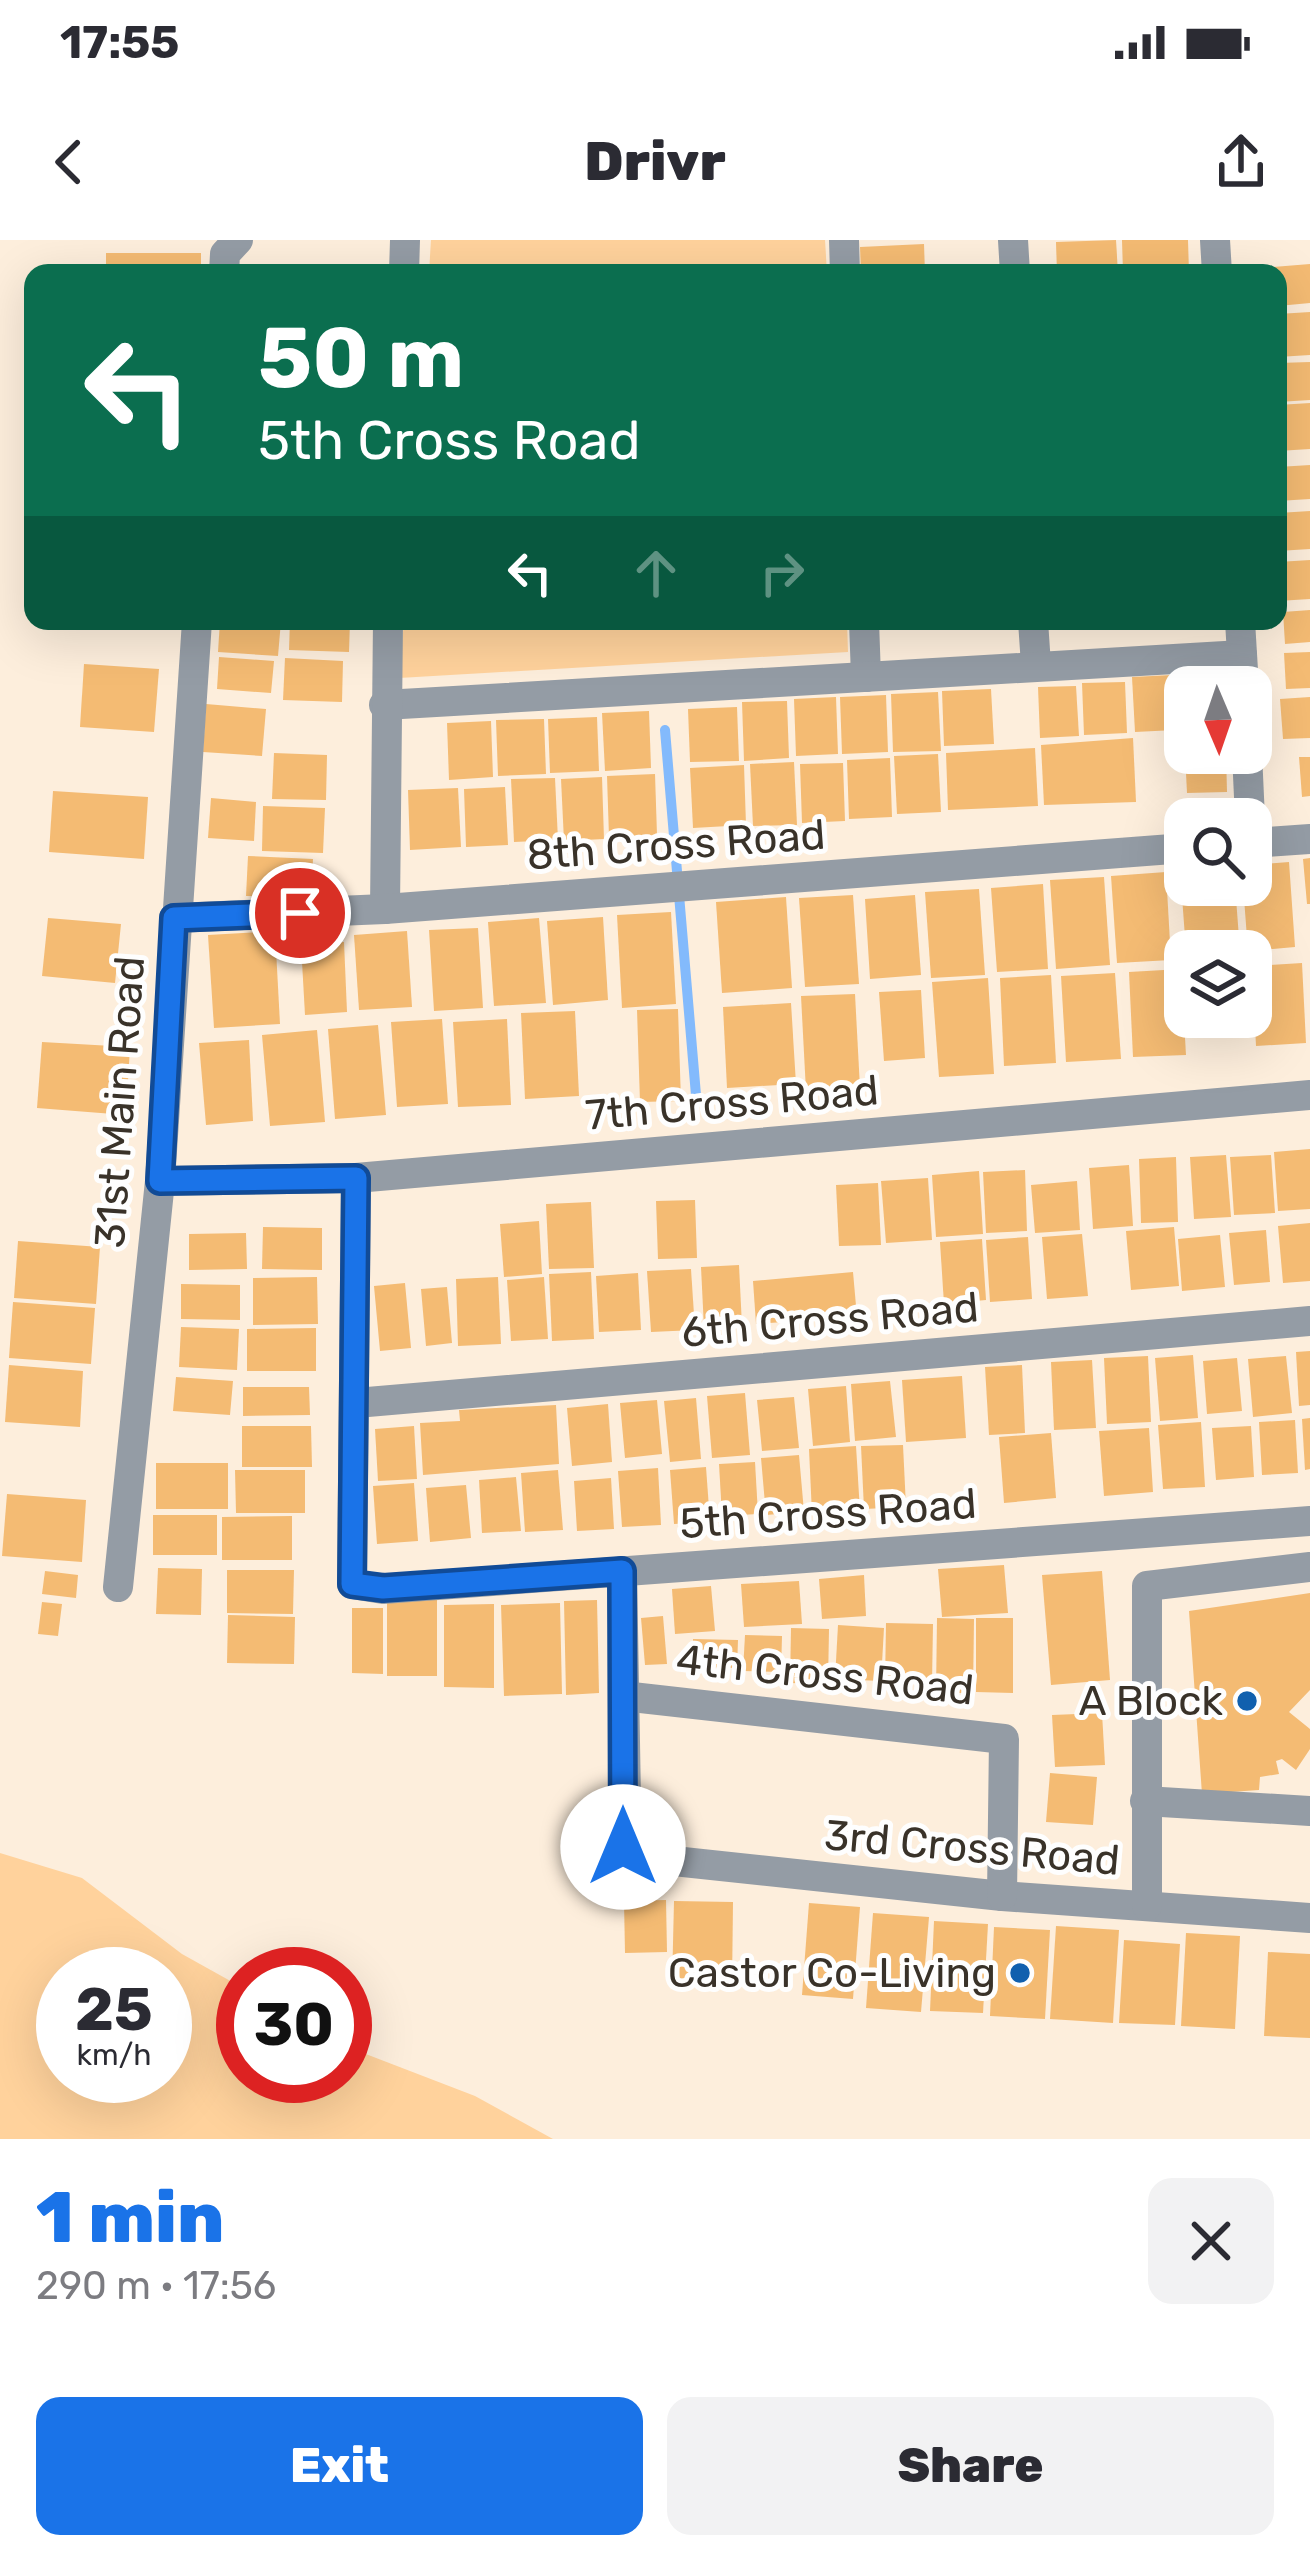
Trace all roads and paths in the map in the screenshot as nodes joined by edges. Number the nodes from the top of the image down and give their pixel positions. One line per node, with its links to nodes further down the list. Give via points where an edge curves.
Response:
1 (196, 630): 15 (street, 31st Main Road)
2 (388, 630): 10 (street)
3 (863, 630): 9 (street)
4 (1034, 630): 7 (street)
5 (1241, 630): 6 (street)
6 (1242, 655): 7 (street); 8 (street)
7 (1036, 665): 9 (street)
8 (1243, 666)
9 (866, 676): 10 (street)
10 (384, 705): 14 (street)
11 (1310, 839): 12 (street)
12 (1272, 840)
13 (1164, 850): 14 (street, 8th Cross Road)
14 (385, 909): 15 (street, 8th Cross Road)
15 (174, 918): 18 (street, 31st Main Road)
16 (1310, 1095): 17 (street, 7th Cross Road)
17 (356, 1178): 18 (street, 7th Cross Road); 20 (street)
18 (160, 1181): 24 (street, 31st Main Road)
19 (1310, 1321): 20 (street, 6th Cross Road)
20 (356, 1403): 23 (street, 5th Cross Road, via 352,1584)
21 (1310, 1521): 23 (street, 5th Cross Road)
22 (1310, 1567): 26 (street, via 1147,1586)
23 (622, 1571): 25 (street)
24 (118, 1587)
25 (623, 1696): 28 (street, 3rd Cross Road, via 627,1856); 28 (street, 4th Cross Road, via 1004,1739)
26 (1145, 1801): 27 (street); 29 (street)
27 (1310, 1811)
28 (1002, 1896): 29 (street, 3rd Cross Road)
29 (1148, 1906): 30 (street, 3rd Cross Road)
30 (1310, 1918)

